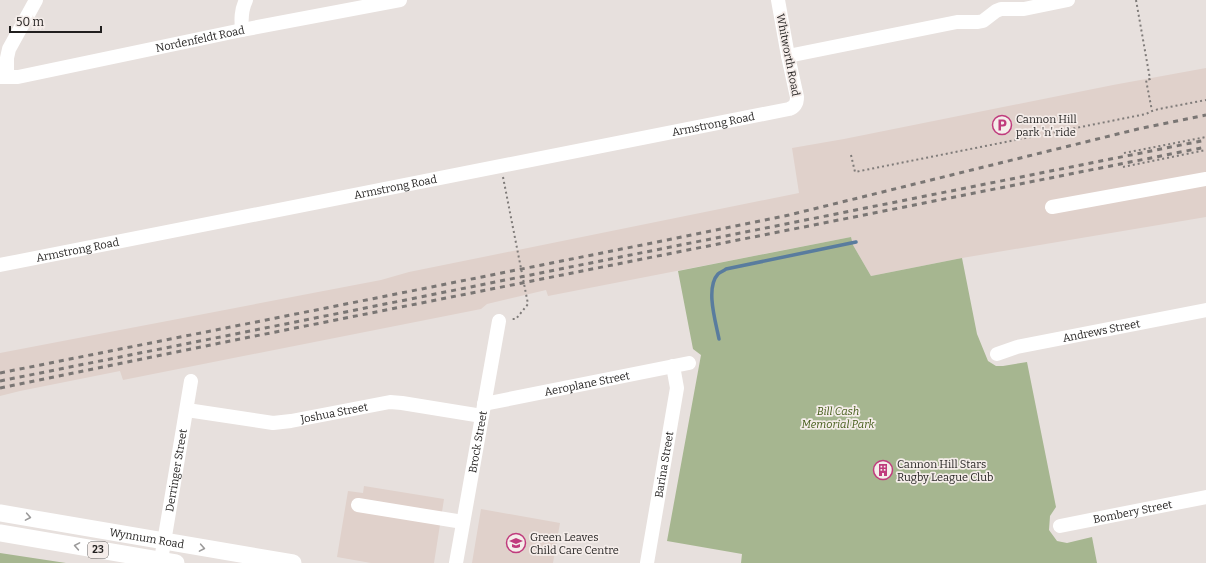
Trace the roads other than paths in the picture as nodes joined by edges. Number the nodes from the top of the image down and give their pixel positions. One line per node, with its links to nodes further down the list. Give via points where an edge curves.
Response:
1 (36, 0): 8 (street, via 9,49)
2 (246, 0): 6 (street, via 241,15)
3 (400, 0): 6 (street, Nordenfeldt Road)
4 (778, 0): 7 (street, Whitworth Road)
5 (1068, 0): 7 (street, via 1024,9 1001,9 983,21 957,22)
6 (242, 30): 8 (street, Nordenfeldt Road, via 40,72)
7 (788, 56): 9 (street, Whitworth Road, via 797,97)
8 (4, 77)
9 (791, 108): 12 (street, Armstrong Road)
10 (1206, 179): 11 (street)
11 (1052, 207)
12 (0, 265)
13 (1206, 310): 15 (street, Andrews Street, via 1016,347)
14 (499, 321): 20 (street, Brock Street)
15 (997, 354)
16 (689, 363): 17 (street, Aeroplane Street)
17 (673, 366): 20 (street, Aeroplane Street); 33 (street, Barina Street, via 677,388)
18 (192, 380): 19 (street, Derringer Street)
19 (187, 410): 20 (street, Joshua Street, via 274,423 390,402); 28 (street, Derringer Street)
20 (483, 410): 24 (street, Brock Street)
21 (1206, 497): 25 (street, Bombery Street)
22 (358, 505): 24 (street)
23 (0, 512): 27 (main road, Wynnum Road / 23, one-way to 27)
24 (463, 522): 32 (street, Brock Street)
25 (1060, 526)
26 (0, 532): 29 (main road, Wynnum Road / 23, one-way to 26)
27 (146, 538): 28 (main road, Wynnum Road / 23); 29 (street)
28 (164, 541): 30 (street, Derringer Street); 31 (main road, Wynnum Road / 23, one-way to 31)
29 (142, 560): 30 (main road, Wynnum Road / 23)
30 (168, 562)
31 (293, 563)
32 (456, 563)
33 (647, 563)

